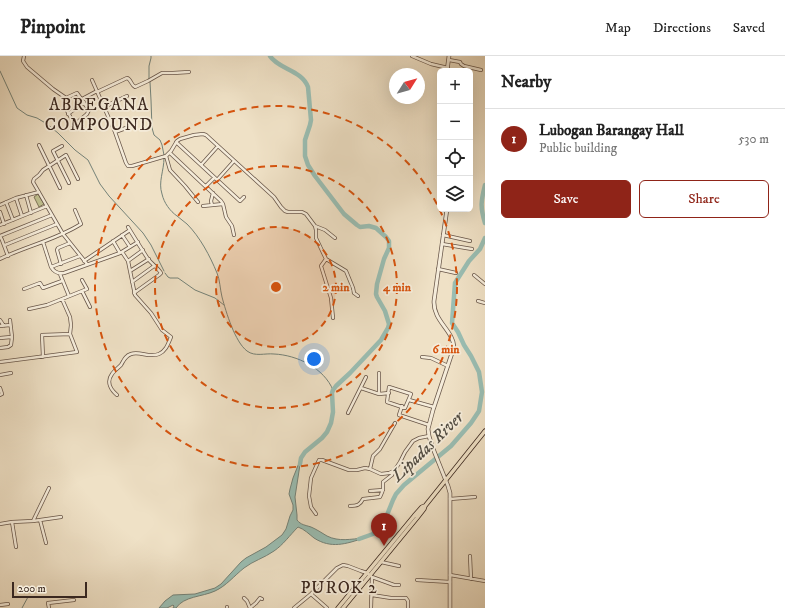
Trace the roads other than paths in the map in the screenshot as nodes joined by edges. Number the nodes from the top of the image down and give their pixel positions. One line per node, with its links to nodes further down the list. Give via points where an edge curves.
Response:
1 (24, 56): 12 (street, via 23,62 27,67)
2 (412, 56): 5 (street)
3 (449, 56): 4 (street)
4 (448, 60): 6 (street); 7 (street)
5 (442, 68)
6 (447, 68)
7 (481, 70)
8 (188, 72): 10 (street, via 162,73 135,87 127,78)
9 (92, 80): 10 (street)
10 (97, 92): 13 (street); 14 (street)
11 (127, 96): 14 (street)
12 (66, 98): 13 (street, via 76,93); 15 (street)
13 (83, 100): 15 (street); 17 (street, via 89,110)
14 (104, 107): 19 (street)
15 (68, 114): 16 (street)
16 (71, 118)
17 (73, 126)
18 (126, 128): 19 (street)
19 (115, 132): 25 (street, via 128,166)
20 (176, 142): 23 (street, via 203,134); 24 (street); 28 (street)
21 (39, 145): 29 (street)
22 (62, 146): 26 (street, via 53,150)
23 (218, 146): 27 (street); 28 (street)
24 (170, 153): 25 (street); 33 (street)
25 (166, 156): 41 (street, via 171,172)
26 (58, 161): 29 (street); 30 (street, via 66,155); 32 (street)
27 (234, 161): 31 (street); 57 (street, via 274,197 283,210 304,212)
28 (201, 165): 31 (street)
29 (49, 166): 34 (street); 35 (street, via 33,180)
30 (78, 179)
31 (216, 179): 33 (street); 38 (street, via 240,201)
32 (69, 183)
33 (206, 186): 36 (street)
34 (60, 188)
35 (39, 192): 37 (street); 45 (street)
36 (213, 193): 42 (street); 44 (street)
37 (26, 195): 39 (street); 50 (street)
38 (244, 197)
39 (16, 198): 40 (street); 52 (street)
40 (6, 202): 43 (street); 53 (street)
41 (198, 202)
42 (223, 204): 44 (street); 62 (street)
43 (0, 205)
44 (212, 205): 46 (street)
45 (47, 206): 50 (street); 51 (street)
46 (204, 206)
47 (75, 210): 60 (street, via 81,224)
48 (0, 212): 54 (street)
49 (447, 212): 63 (street)
50 (31, 213): 52 (street)
51 (52, 215): 55 (street); 71 (street, via 0,236)
52 (22, 216): 53 (street)
53 (13, 220): 54 (street)
54 (4, 224): 56 (street)
55 (57, 224): 60 (street); 71 (street)
56 (0, 225)
57 (315, 226): 64 (street); 80 (street, via 316,238)
58 (128, 227): 59 (street)
59 (130, 230): 61 (street); 68 (street)
60 (63, 234): 67 (street); 69 (street)
61 (122, 235): 65 (street); 72 (street)
62 (234, 235)
63 (443, 235): 66 (street); 70 (street)
64 (335, 238)
65 (113, 241): 75 (street); 81 (street)
66 (470, 241)
67 (43, 242): 76 (street); 86 (street)
68 (138, 242): 72 (street); 74 (street)
69 (70, 243): 77 (street); 83 (street, via 57,250)
70 (442, 244): 73 (street); 87 (street)
71 (5, 246): 76 (street)
72 (130, 247): 75 (street)
73 (472, 249)
74 (143, 250): 79 (street); 82 (street)
75 (121, 252): 82 (street); 84 (street)
76 (8, 256): 78 (street)
77 (80, 256): 81 (street); 83 (street)
78 (0, 259)
79 (148, 259): 85 (street); 88 (street)
80 (326, 259): 100 (street, via 344,269 354,293); 106 (street, via 321,266 331,298)
81 (84, 261): 84 (street)
82 (128, 261): 88 (street)
83 (60, 264): 86 (street)
84 (86, 264): 90 (street)
85 (154, 266): 94 (street); 98 (street, via 160,274)
86 (51, 267): 90 (street)
87 (438, 269): 89 (street); 119 (street, via 434,309 454,343)
88 (130, 271): 94 (street)
89 (456, 273)
90 (60, 274): 93 (street)
91 (474, 275): 95 (street)
92 (82, 280): 97 (street, via 87,288)
93 (62, 281): 96 (street, via 43,288 40,283); 99 (street)
94 (132, 282): 98 (street)
95 (485, 284)
96 (24, 289)
97 (82, 290): 99 (street); 104 (street)
98 (134, 293): 129 (street, via 152,313 162,330 171,337 167,347 160,354 135,353 125,357 110,376 111,389)
99 (69, 296): 101 (street)
100 (358, 296)
101 (62, 299): 105 (street); 112 (street, via 70,321)
102 (478, 301): 103 (street)
103 (485, 303)
104 (90, 307)
105 (29, 308)
106 (333, 318)
107 (0, 320): 111 (street)
108 (10, 320): 109 (street)
109 (10, 325): 111 (street); 113 (street)
110 (0, 326): 111 (street)
111 (4, 326)
112 (70, 334): 116 (street, via 42,335); 116 (street, via 77,352)
113 (12, 337): 114 (street); 115 (street, via 10,346)
114 (0, 338)
115 (0, 348)
116 (43, 357): 118 (street)
117 (422, 357): 119 (street, via 432,358)
118 (0, 362)
119 (448, 366): 132 (street)
120 (12, 373): 122 (street)
121 (379, 373): 127 (street)
122 (0, 374)
123 (366, 377): 125 (street)
124 (0, 388): 128 (street)
125 (361, 388): 127 (street); 133 (street)
126 (389, 393): 127 (street); 130 (street, via 389,387 411,394); 131 (street, via 387,402)
127 (379, 394)
128 (0, 395)
129 (117, 396)
130 (409, 400): 131 (street, via 405,408); 132 (street)
131 (402, 406): 135 (street, via 399,415)
132 (434, 407): 135 (street)
133 (348, 413)
134 (395, 422): 138 (street, via 380,449 374,454)
135 (429, 425): 137 (street)
136 (485, 431): 140 (main road)
137 (429, 436): 139 (street, via 413,441); 140 (street)
138 (370, 469): 139 (street, via 381,474); 148 (street, via 349,470 319,460 311,478 309,496 311,508)
139 (394, 471): 142 (street, via 383,482)
140 (446, 480): 145 (street); 147 (main road)
141 (49, 488): 151 (street)
142 (383, 490): 143 (street); 146 (street, via 380,497 363,499 358,506)
143 (370, 491)
144 (475, 496): 145 (street)
145 (450, 498): 160 (street)
146 (350, 506)
147 (425, 506): 157 (main road); 159 (main road, via 414,516)
148 (316, 514)
149 (61, 517): 150 (street)
150 (40, 520): 151 (street); 154 (street)
151 (33, 521): 152 (street)
152 (12, 522): 153 (street); 155 (street)
153 (0, 524)
154 (46, 543)
155 (16, 547)
156 (470, 556): 161 (street)
157 (380, 562): 158 (street); 159 (main road)
158 (399, 566)
159 (370, 575): 165 (street); 166 (street, via 340,565); 167 (street); 177 (main road); 178 (main road)
160 (450, 575): 161 (street); 164 (street)
161 (471, 579): 163 (street)
162 (417, 580): 164 (street)
163 (485, 581)
164 (450, 582): 181 (street)
165 (399, 585)
166 (311, 594): 175 (street); 176 (street)
167 (372, 595): 179 (street); 180 (street, via 406,598)
168 (244, 598): 174 (street)
169 (262, 599): 174 (street)
170 (74, 600): 173 (street, via 48,603)
171 (8, 604): 172 (street)
172 (0, 605)
173 (49, 608)
174 (250, 608)
175 (294, 608)
176 (327, 608)
177 (338, 608)
178 (343, 608)
179 (371, 608)
180 (408, 608)
181 (450, 608)

